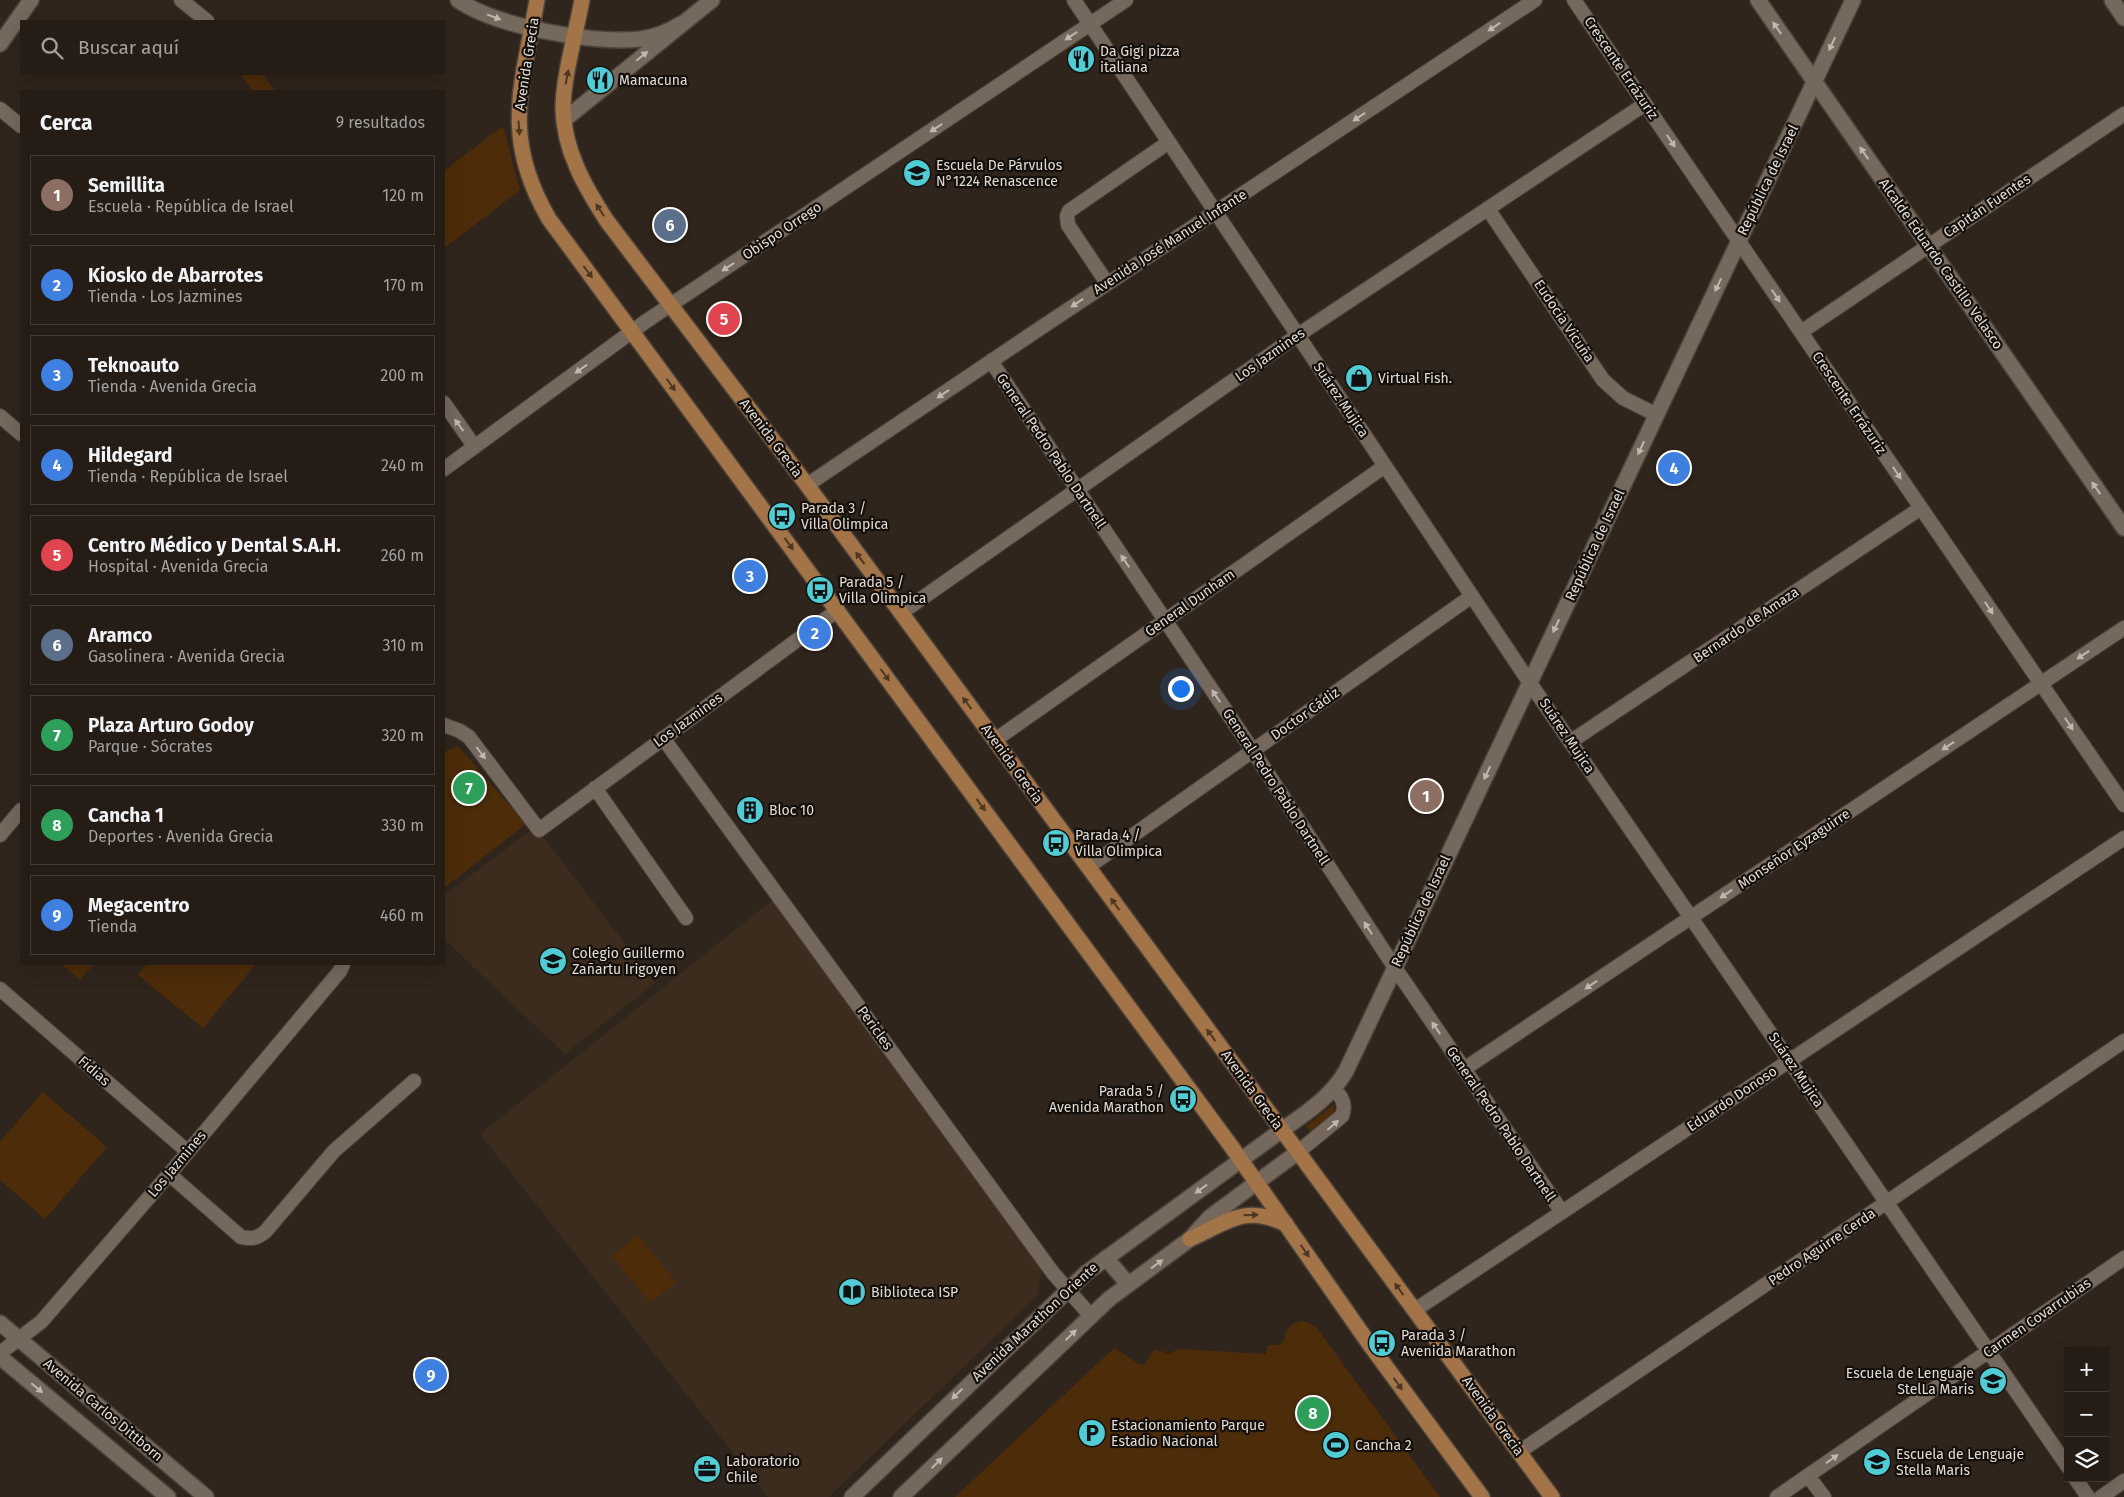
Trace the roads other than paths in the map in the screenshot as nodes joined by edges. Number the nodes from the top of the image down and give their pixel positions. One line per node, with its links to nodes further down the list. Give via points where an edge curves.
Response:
1 (31, 0): 20 (main road)
2 (182, 0): 15 (street)
3 (458, 0): 18 (main road, one-way to 18, via 487,15)
4 (537, 0): 18 (main road, Avenida Grecia)
5 (582, 0): 19 (main road, Avenida Grecia)
6 (712, 0): 16 (main road)
7 (1074, 0): 17 (street, Suárez Mujica)
8 (1126, 0): 17 (street, Obispo Orrego)
9 (1535, 0): 29 (street, Avenida José Manuel Infante, one-way to 29)
10 (1574, 0): 22 (street, Crescente Errázuriz)
11 (1758, 0): 21 (main road, Alcalde Eduardo Castillo Velasco, one-way to 11)
12 (1852, 0): 21 (main road, República de Israel, one-way to 21)
13 (2112, 0): 14 (main road)
14 (2124, 18)
15 (206, 20)
16 (680, 24): 19 (main road, via 660,35 643,39); 25 (main road, one-way to 16)
17 (1090, 24): 27 (street, Suárez Mujica); 33 (street, Obispo Orrego, one-way to 33)
18 (532, 28): 19 (main road); 34 (main road, Avenida Grecia, one-way to 34, via 518,116 520,144 527,170 549,219)
19 (576, 36): 25 (main road, Avenida Grecia, one-way to 19, via 564,96)
20 (0, 44)
21 (1814, 82): 30 (main road, República de Israel); 31 (main road, Alcalde Eduardo Castillo Velasco, one-way to 21)
22 (1645, 104): 28 (street, Los Jazmines); 30 (street, Crescente Errázuriz, one-way to 30)
23 (0, 109): 26 (street)
24 (2124, 114): 31 (street, Capitán Fuentes)
25 (564, 120): 33 (main road, Avenida Grecia, one-way to 25, via 590,195 571,151)
26 (20, 125)
27 (1170, 142): 29 (street, Suárez Mujica); 32 (street, via 1067,216 1068,225)
28 (1488, 208): 36 (street, Los Jazmines); 39 (street, Eudocia Vicuña, via 1603,380 1622,398)
29 (1216, 212): 32 (street, Avenida José Manuel Infante); 36 (street, Suárez Mujica)
30 (1739, 241): 35 (street, Crescente Errázuriz, one-way to 35); 39 (main road, República de Israel, one-way to 39)
31 (1928, 246): 35 (street, Capitán Fuentes); 48 (main road, Alcalde Eduardo Castillo Velasco, one-way to 31)
32 (1107, 283): 37 (street, Avenida José Manuel Infante, one-way to 37)
33 (671, 305): 34 (street, Obispo Orrego); 45 (main road, Avenida Grecia)
34 (633, 332): 42 (street, Obispo Orrego, one-way to 42); 50 (main road, Avenida Grecia, one-way to 50)
35 (1801, 332): 47 (street, Crescente Errázuriz, one-way to 47)
36 (1298, 335): 43 (street, Suárez Mujica); 46 (street, Los Jazmines)
37 (990, 362): 45 (street, Avenida José Manuel Infante, one-way to 45); 46 (street, General Pedro Pablo Dartnell)
38 (445, 405): 42 (street, one-way to 38)
39 (1657, 415): 54 (main road, República de Israel, one-way to 54)
40 (0, 416): 41 (street)
41 (20, 433)
42 (474, 446): 44 (street, Obispo Orrego)
43 (1385, 466): 49 (street, Suárez Mujica); 52 (street, General Dunham)
44 (445, 468)
45 (807, 486): 51 (main road, Avenida Grecia, one-way to 45)
46 (1077, 490): 51 (street, Los Jazmines); 52 (street, General Pedro Pablo Dartnell, one-way to 46)
47 (1921, 508): 55 (street, Crescente Errázuriz, one-way to 55); 59 (street, Bernardo de Amaza)
48 (2124, 528)
49 (1472, 596): 54 (street, Suárez Mujica); 60 (street, Doctor Cádiz)
50 (838, 610): 57 (street, Los Jazmines); 80 (main road, Avenida Grecia, one-way to 80)
51 (901, 613): 58 (main road, Avenida Grecia, one-way to 51)
52 (1165, 621): 58 (street, General Dunham); 60 (street, General Pedro Pablo Dartnell, one-way to 52)
53 (2124, 628): 55 (street, Monseñor Eyzaguirre, one-way to 55)
54 (1530, 682): 59 (street, Suárez Mujica); 70 (main road, República de Israel, one-way to 70)
55 (2041, 684): 62 (street, Crescente Errázuriz, one-way to 62); 68 (street, Monseñor Eyzaguirre, one-way to 68)
56 (445, 725): 61 (street, Los Jazmines, one-way to 61, via 469,737 539,830)
57 (663, 738): 61 (street, Los Jazmines); 90 (street, Pericles)
58 (994, 740): 66 (main road, Avenida Grecia)
59 (1570, 742): 68 (street, Suárez Mujica)
60 (1253, 751): 66 (street, Doctor Cádiz); 70 (street, General Pedro Pablo Dartnell, one-way to 60)
61 (594, 788): 67 (street)
62 (2124, 805)
63 (20, 811): 64 (street)
64 (0, 835)
65 (2124, 838): 73 (street, Eduardo Donoso)
66 (1088, 867): 77 (main road, Avenida Grecia, one-way to 66)
67 (686, 918)
68 (1691, 918): 73 (street, Suárez Mujica); 74 (street, Monseñor Eyzaguirre, one-way to 74)
69 (343, 965): 78 (street, Los Jazmines)
70 (1394, 968): 74 (street, General Pedro Pablo Dartnell, one-way to 70); 76 (main road, República de Israel, via 1346,1071)
71 (0, 990): 78 (street, Fidias)
72 (2124, 1041): 83 (street, Pedro Aguirre Cerda)
73 (1789, 1061): 83 (street, Suárez Mujica); 84 (street, Eduardo Donoso)
74 (1464, 1069): 84 (street, General Pedro Pablo Dartnell)
75 (414, 1081): 81 (street, via 334,1151 266,1232 252,1240 241,1237)
76 (1334, 1089): 77 (main road, República de Israel); 79 (street, one-way to 76, via 1342,1116 1344,1103)
77 (1282, 1130): 79 (main road, Avenida Grecia); 80 (main road, Avenida Marathon Oriente)
78 (188, 1152): 81 (street, Los Jazmines)
79 (1298, 1152): 82 (main road); 91 (main road, Avenida Grecia, one-way to 79)
80 (1241, 1160): 82 (main road, Avenida Grecia); 87 (main road, Avenida Marathon Oriente, one-way to 87)
81 (169, 1174): 94 (street, Los Jazmines, via 41,1322)
82 (1257, 1182): 85 (main road, Avenida Grecia); 86 (main road, via 1210,1217)
83 (1886, 1203): 95 (street, Suárez Mujica); 97 (street, Pedro Aguirre Cerda)
84 (1562, 1212): 91 (street, Eduardo Donoso)
85 (1286, 1224): 86 (main road, one-way to 85, via 1233,1218 1250,1214); 106 (main road, Avenida Grecia, one-way to 106, via 1381,1361)
86 (1190, 1239): 89 (main road, one-way to 86)
87 (1106, 1258): 89 (main road); 90 (main road, Avenida Marathon Oriente)
88 (2124, 1258): 95 (street, Carmen Covarrubias)
89 (1128, 1284): 92 (main road)
90 (1067, 1289): 92 (street, Pericles); 104 (main road, Avenida Marathon Oriente, one-way to 104)
91 (1415, 1310): 97 (main road, Avenida Grecia)
92 (1091, 1316): 105 (main road, one-way to 92)
93 (0, 1323): 94 (main road, Avenida Carlos Dittborn)
94 (18, 1339): 96 (street, Los Jazmines); 103 (main road, Avenida Carlos Dittborn)
95 (1988, 1352): 98 (street, Suárez Mujica); 99 (street, Carmen Covarrubias, one-way to 95)
96 (0, 1355): 102 (main road, Avenida Carlos Dittborn, one-way to 102)
97 (1519, 1452): 107 (main road, Avenida Grecia)
98 (2064, 1461)
99 (1808, 1476): 108 (street, Carmen Covarrubias); 109 (street)
100 (2124, 1481): 111 (street)
101 (2078, 1482): 110 (street)
102 (168, 1497)
103 (206, 1497)
104 (852, 1497)
105 (901, 1497)
106 (1482, 1497)
107 (1552, 1497)
108 (1777, 1497)
109 (1824, 1497)
110 (2088, 1497)
111 (2100, 1497)

